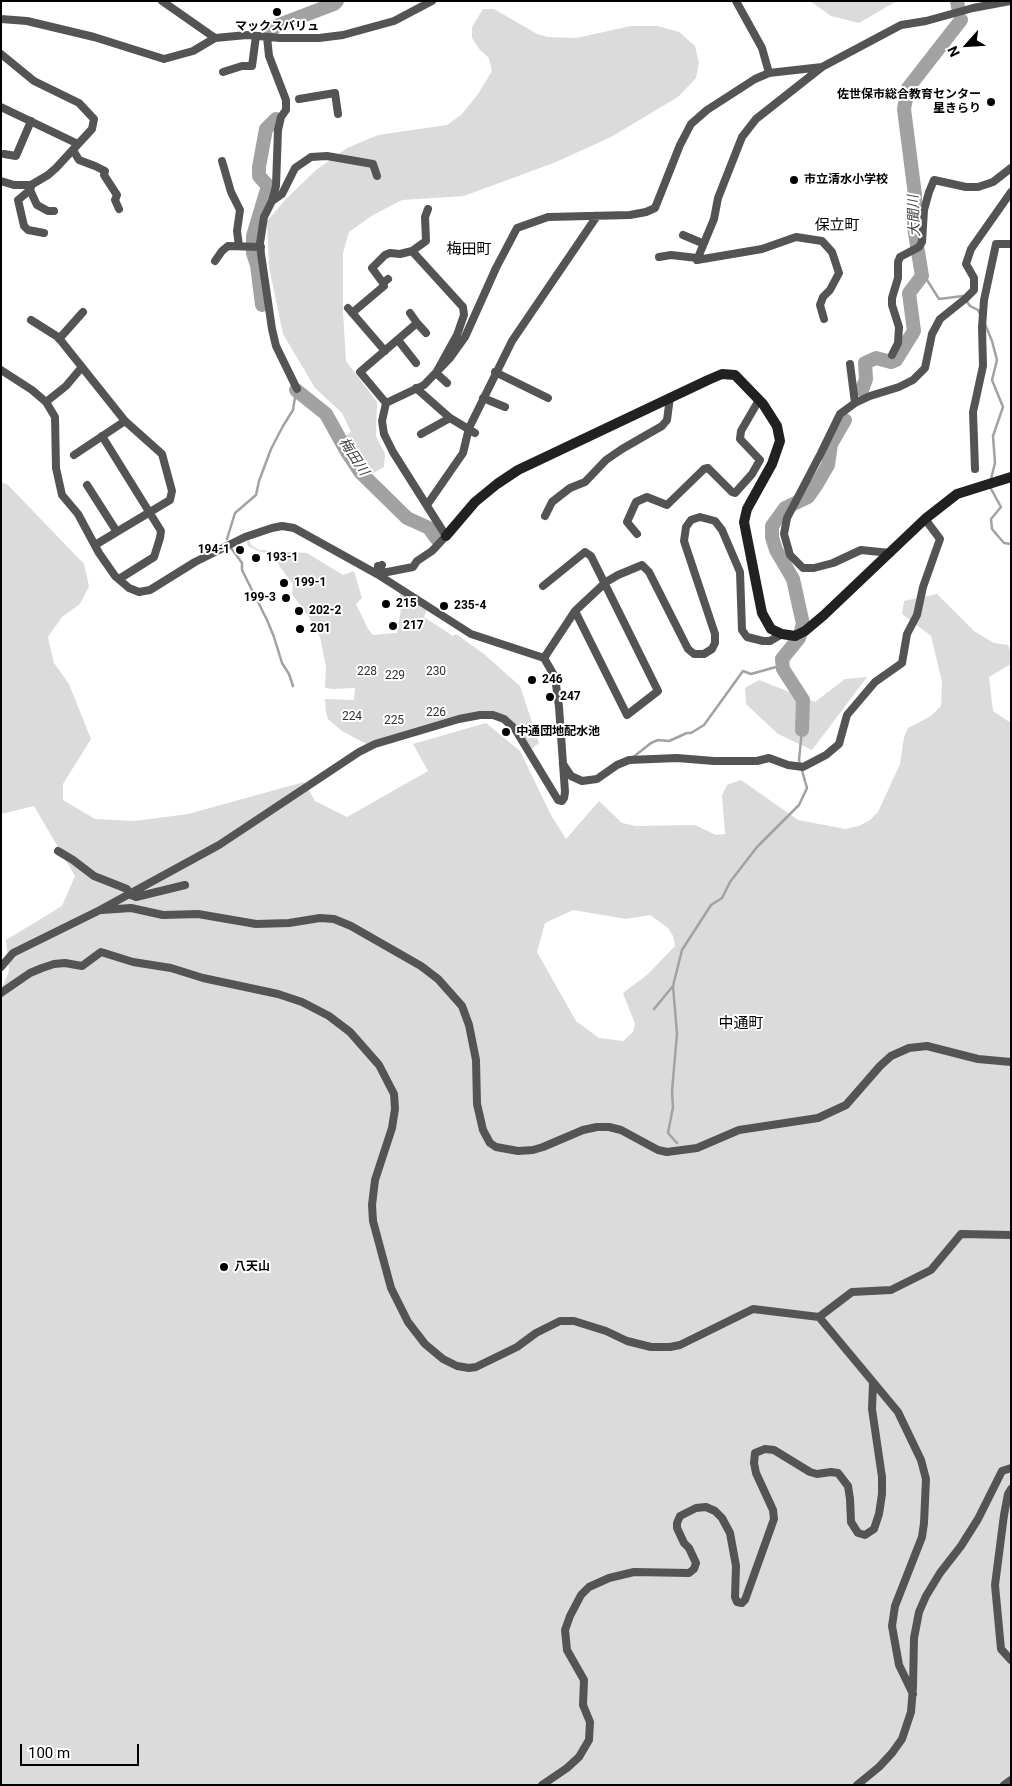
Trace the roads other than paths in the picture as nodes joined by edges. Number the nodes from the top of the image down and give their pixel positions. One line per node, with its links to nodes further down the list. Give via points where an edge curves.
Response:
1 (162, 1): 8 (street)
2 (432, 1): 7 (street, via 394,21 343,35)
3 (736, 1): 12 (street, via 762,48)
4 (1010, 1): 10 (street, via 900,25)
5 (1, 19): 8 (street, via 27,21 164,59 193,51)
6 (256, 36): 7 (street); 8 (street); 11 (street, via 252,66)
7 (267, 37): 14 (street, via 269,56 286,100)
8 (215, 38)
9 (1, 54): 17 (street, via 34,82 68,96 87,110 94,119 92,130)
10 (822, 67): 12 (street); 32 (street, via 756,119 742,137)
11 (223, 72)
12 (768, 73): 29 (street, via 707,110 691,124 655,208 630,215)
13 (1, 107): 16 (street)
14 (286, 110): 15 (street, via 302,97 335,93); 25 (street, via 278,130 276,186)
15 (338, 114)
16 (31, 121): 17 (street); 18 (street, via 16,156)
17 (76, 147): 23 (street); 26 (street, via 79,160 105,171 104,175 117,195 115,200)
18 (4, 154)
19 (222, 161): 34 (street, via 230,192 240,210)
20 (1011, 168): 49 (street, via 993,182 978,187 934,180 924,210 922,242 900,257 898,262 892,305 899,327 898,343)
21 (377, 176): 25 (street, via 373,164 327,156 311,157 295,168 282,194)
22 (1, 181): 23 (street)
23 (30, 188): 28 (street, via 37,205); 30 (street, via 18,200 24,226)
24 (1011, 192): 65 (street, via 971,249 966,264 974,278 974,290 940,318 932,334 925,368 913,380)
25 (272, 201): 35 (street, via 264,216)
26 (119, 209)
27 (428, 210): 36 (street, via 425,217 426,241)
28 (54, 211)
29 (596, 216): 54 (street, via 548,217 517,228 465,337); 55 (street, via 512,341)
30 (44, 233)
31 (683, 235): 32 (street)
32 (702, 244): 38 (street)
33 (1011, 244): 73 (street, via 996,244 983,310 983,366 973,412)
34 (239, 246): 35 (street); 39 (street, via 228,246)
35 (260, 247): 58 (street, via 276,346)
36 (412, 251): 48 (street, via 385,255 372,268 385,281 384,286 350,310); 54 (street, via 463,307 464,315 457,335)
37 (659, 257): 38 (street)
38 (697, 258): 42 (street, via 762,249 796,237 822,241 832,252 839,273 820,305)
39 (215, 261)
40 (83, 312): 46 (street)
41 (410, 313): 44 (street)
42 (824, 319)
43 (31, 320): 46 (street)
44 (417, 323): 45 (street); 47 (street)
45 (426, 333)
46 (59, 339): 52 (street)
47 (398, 340): 48 (street); 50 (street)
48 (385, 351): 64 (street, via 360,372)
49 (892, 355)
50 (412, 361)
51 (850, 364): 65 (street)
52 (82, 367): 63 (street); 68 (street)
53 (1, 370): 63 (street)
54 (436, 372): 56 (street); 57 (street, via 424,385)
55 (495, 372): 60 (street); 61 (street)
56 (447, 384)
57 (416, 388): 64 (street); 67 (street)
58 (297, 389)
59 (670, 397): 62 (street, via 727,374 735,375); 78 (street, via 667,420 662,426 606,460 585,482 570,488 552,502); 82 (street, via 518,470 475,502)
60 (483, 398): 66 (street); 69 (street)
61 (548, 398)
62 (759, 400): 81 (street, via 740,439 760,460 735,493 708,468 704,469 667,505 647,497 636,502 627,522); 90 (street, via 772,416 780,441 772,464 747,509 744,522 762,613 771,629)
63 (46, 402): 83 (street, via 55,417 56,468 62,495 78,514)
64 (386, 403): 76 (street, via 382,421 384,434)
65 (855, 404): 84 (street, via 840,414 787,518 784,534 790,555 803,568 833,563 861,550)
66 (505, 407)
67 (450, 418): 69 (street); 70 (street)
68 (124, 421): 71 (street); 77 (street, via 162,454 172,491 170,500)
69 (472, 430): 76 (street, via 463,453)
70 (421, 434)
71 (102, 436): 72 (street); 77 (street)
72 (74, 455)
73 (975, 469)
74 (1011, 478): 79 (street, via 957,494)
75 (87, 485): 80 (street)
76 (427, 504): 82 (street)
77 (150, 512): 80 (street); 86 (street, via 161,531 154,556)
78 (545, 516)
79 (925, 519): 84 (street); 92 (street, via 940,539 907,634 902,663 875,682 847,715 840,744 826,756 803,767 769,758 629,760 597,779 582,781 571,776)
80 (117, 532): 83 (street)
81 (637, 534)
82 (446, 536): 85 (street, via 413,566 397,571)
83 (95, 545): 86 (street)
84 (890, 553): 90 (street, via 805,632 794,636)
85 (379, 568): 86 (street, via 355,563 289,524 245,537 195,562 150,590 140,592); 91 (street, via 400,590 424,600 471,634)
86 (119, 579)
87 (606, 582): 88 (street, via 591,556 585,552); 89 (street); 89 (street, via 658,690 627,715); 90 (street, via 642,565 688,649 694,654 708,652 715,643 715,634 684,541 686,526 691,520 706,517 715,521 722,530 740,572 742,630 747,637 763,641)
88 (543, 586)
89 (575, 612): 91 (street)
90 (782, 634)
91 (544, 658): 92 (street, via 555,677)
92 (562, 763): 95 (street, via 565,792 564,798 558,800 515,729 504,719 480,714 426,729 370,746 243,830)
93 (58, 851): 95 (street, via 94,876 127,889)
94 (185, 885): 95 (street, via 136,897)
95 (129, 894): 96 (street)
96 (100, 910): 97 (street, via 13,954); 99 (street, via 131,908 163,916 198,914 256,924 334,919 420,966 438,979 462,1006 476,1060 477,1104 483,1130 490,1144 496,1147 533,1150 583,1130 603,1127 621,1130 658,1150 697,1148 740,1130 818,1118 846,1105 891,1056 909,1048 927,1046 978,1059)
97 (1, 967)
98 (1, 993): 101 (street, via 36,970 54,964 82,966 100,952 278,994 329,1016 350,1032 379,1065 394,1094 392,1128 375,1180 372,1205 389,1281 408,1322 425,1344 457,1366 476,1367 560,1321 574,1321 651,1347 670,1347 753,1309)
99 (1011, 1062)
100 (1011, 1235): 101 (street, via 961,1234 931,1270 892,1290 852,1292)
101 (819, 1317): 102 (street)
102 (873, 1382): 106 (street, via 898,1412 921,1460 926,1479 922,1537 895,1606 892,1626 898,1665); 108 (street, via 872,1410 882,1477 879,1514 874,1529 865,1535 858,1533 851,1522 848,1486 838,1473 810,1472 774,1450 755,1453 756,1473 773,1510 774,1520 745,1600 737,1602 735,1597 736,1566 730,1533 722,1518 706,1507 680,1516 677,1523 696,1563 694,1569 688,1573 634,1572 590,1587 581,1596 565,1630 567,1650 584,1680 583,1705 590,1722 589,1740 579,1758)
103 (1011, 1468): 106 (street, via 1002,1470 978,1519 940,1573 919,1612 914,1638)
104 (1011, 1490): 105 (street, via 1004,1515 995,1585 1001,1649)
105 (1011, 1660)
106 (913, 1694): 109 (street, via 902,1739 879,1767)
107 (1011, 1780): 110 (street)
108 (542, 1785)
109 (857, 1785)
110 (1004, 1785)

